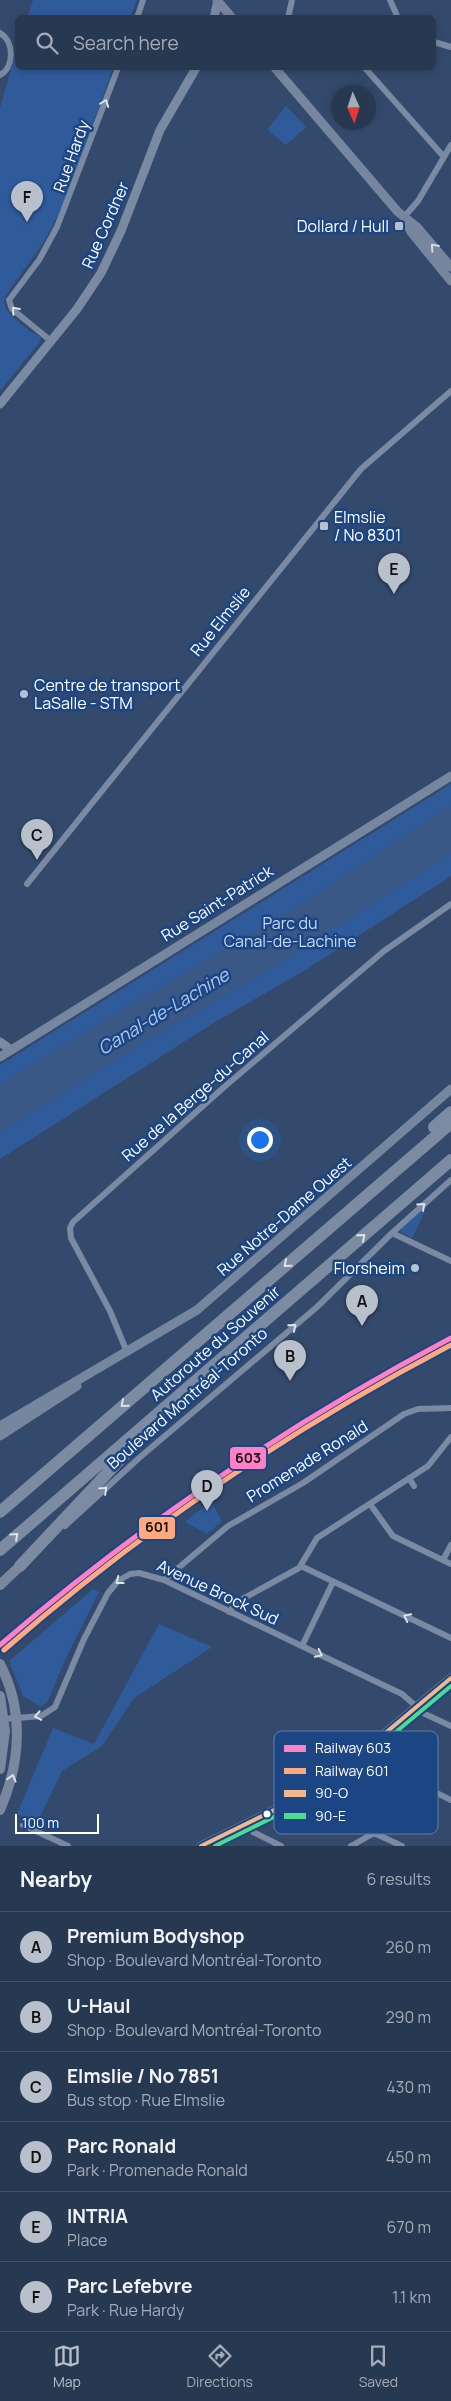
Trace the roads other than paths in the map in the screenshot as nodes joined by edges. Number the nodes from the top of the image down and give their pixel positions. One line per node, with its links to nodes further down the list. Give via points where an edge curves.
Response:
1 (143, 0): 5 (street)
2 (218, 0): 6 (street); 7 (main road)
3 (292, 0): 8 (street)
4 (390, 0): 9 (street)
5 (138, 15)
6 (215, 15)
7 (230, 15)
8 (289, 15)
9 (397, 15)
10 (0, 33): 17 (street, via 11,45 8,67)
11 (436, 43): 12 (street)
12 (451, 47)
13 (117, 70): 23 (street, Rue Hardy, one-way to 13, via 12,309 9,300 45,250 61,220)
14 (195, 70): 23 (street, Rue Cordner, via 160,130 107,261 83,302)
15 (277, 70): 20 (main road)
16 (367, 70): 19 (street)
17 (0, 75)
18 (451, 145): 19 (street)
19 (444, 157): 20 (street, via 417,203)
20 (404, 217): 21 (main road, one-way to 20, via 417,227); 22 (main road, via 411,232)
21 (451, 267)
22 (451, 281)
23 (51, 341): 25 (street, Rue Cordner)
24 (451, 391): 27 (street, Rue Elmslie, via 353,479)
25 (0, 404)
26 (451, 776): 30 (main road, Rue Saint-Patrick)
27 (27, 884)
28 (451, 904): 41 (street, Rue de la Berge-du-Canal, via 384,951 73,1222 71,1238 110,1311)
29 (0, 1042): 30 (street)
30 (11, 1050): 31 (main road, Rue Saint-Patrick)
31 (0, 1057)
32 (451, 1089): 41 (main road, Rue Notre-Dame Ouest, via 215,1296)
33 (451, 1112): 38 (highway)
34 (451, 1123): 38 (highway, Autoroute du Souvenir)
35 (450, 1161): 42 (highway, Autoroute du Souvenir, one-way to 35)
36 (451, 1180): 37 (street, Boulevard Montréal-Toronto)
37 (448, 1187): 39 (street, Boulevard Montréal-Toronto, one-way to 37)
38 (324, 1232): 50 (highway, Autoroute du Souvenir, one-way to 50)
39 (392, 1232): 40 (street); 55 (street, Boulevard Montréal-Toronto, one-way to 39, via 139,1458 317,1306)
40 (451, 1261)
41 (127, 1352): 44 (main road, Rue Notre-Dame Ouest); 45 (main road, Rue Notre-Dame Ouest)
42 (180, 1395): 52 (highway, Autoroute du Souvenir, one-way to 42); 55 (highway)
43 (451, 1408): 57 (street, Promenade Ronald, via 418,1409 404,1414 268,1505 228,1526)
44 (0, 1426)
45 (0, 1436)
46 (451, 1438): 47 (street, via 430,1464)
47 (409, 1478): 48 (street); 49 (street)
48 (414, 1486)
49 (370, 1504): 53 (street, via 390,1534); 56 (street, via 317,1538)
50 (0, 1512)
51 (451, 1545): 53 (street)
52 (0, 1550)
53 (443, 1560): 54 (street)
54 (451, 1564)
55 (20, 1566): 59 (main road, Boulevard Montréal-Toronto)
56 (301, 1566): 58 (street); 60 (street, via 237,1602)
57 (164, 1580): 60 (street, Avenue Brock Sud); 67 (street, Avenue Brock Sud, one-way to 67, via 139,1573 118,1580 87,1633 55,1707 41,1716)
58 (333, 1582): 61 (street, one-way to 58); 62 (street)
59 (0, 1585)
60 (229, 1612): 62 (street, Avenue Brock Sud)
61 (451, 1638)
62 (302, 1646): 66 (street, Avenue Brock Sud, one-way to 66, via 402,1694)
63 (0, 1664): 67 (main road, via 9,1685)
64 (451, 1678): 66 (main road)
65 (0, 1696): 68 (main road)
66 (416, 1706): 69 (street, Avenue Brock Sud); 70 (main road)
67 (16, 1718): 68 (street, Avenue Brock Sud); 74 (main road, one-way to 67, via 15,1766)
68 (4, 1719): 71 (main road, via 5,1745)
69 (451, 1726)
70 (388, 1731)
71 (0, 1770)
72 (438, 1794): 73 (street)
73 (451, 1800)
74 (0, 1810)
75 (274, 1811): 76 (main road)
76 (246, 1824): 81 (main road); 82 (street, via 253,1832)
77 (23, 1825): 80 (street)
78 (372, 1834): 83 (street)
79 (376, 1834): 84 (street)
80 (68, 1846)
81 (202, 1846)
82 (280, 1846)
83 (350, 1846)
84 (402, 1846)

